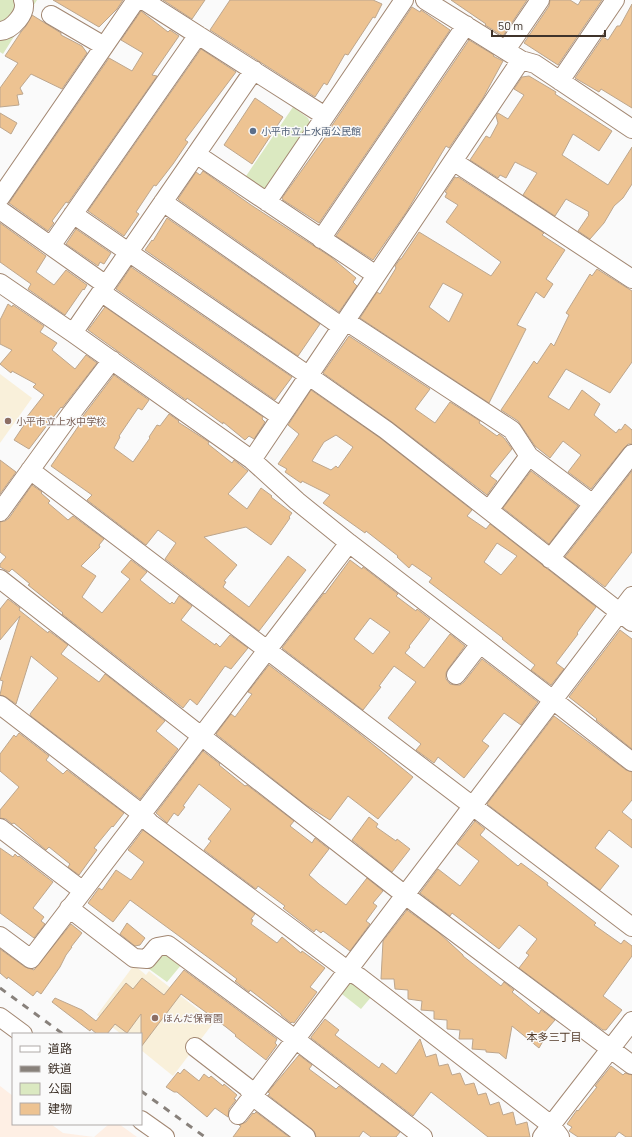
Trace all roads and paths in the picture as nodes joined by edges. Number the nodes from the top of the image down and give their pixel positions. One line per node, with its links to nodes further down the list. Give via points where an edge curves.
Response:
1 (136, 0): 12 (street)
2 (143, 0): 11 (street)
3 (404, 0): 17 (street)
4 (425, 0): 9 (street)
5 (540, 0): 13 (street)
6 (614, 0): 16 (street)
7 (28, 2): 10 (street, via 24,3 16,23)
8 (51, 15): 12 (street)
9 (466, 25): 13 (street); 26 (street)
10 (0, 32)
11 (198, 34): 15 (street); 25 (street)
12 (104, 46): 21 (street)
13 (506, 50): 14 (street)
14 (521, 60): 16 (street, via 535,64); 20 (street)
15 (254, 70): 17 (street); 19 (street)
16 (560, 81): 18 (street)
17 (325, 116): 23 (street)
18 (632, 129)
19 (196, 154): 22 (street); 23 (street)
20 (453, 161): 29 (street); 30 (street)
21 (0, 198)
22 (163, 202): 28 (street); 33 (street)
23 (267, 202): 26 (street)
24 (0, 210): 27 (street)
25 (74, 214): 27 (street); 28 (street)
26 (321, 239): 29 (street)
27 (51, 246): 32 (street)
28 (129, 252): 32 (street); 36 (street)
29 (376, 275): 33 (street)
30 (632, 279)
31 (0, 283): 34 (street)
32 (103, 288): 34 (street); 37 (street)
33 (344, 324): 36 (street); 39 (street, via 512,430)
34 (73, 333): 35 (street)
35 (112, 360): 40 (street); 41 (street)
36 (309, 376): 37 (street); 43 (street, via 386,430)
37 (281, 417): 40 (street)
38 (632, 454): 42 (street)
39 (529, 456): 42 (street); 43 (street)
40 (252, 460): 45 (street)
41 (30, 470): 44 (street); 51 (street)
42 (593, 504): 46 (street)
43 (489, 510): 46 (street)
44 (0, 512)
45 (349, 543): 50 (street); 51 (street)
46 (550, 559): 49 (street)
47 (3, 587): 55 (street)
48 (632, 596): 49 (street)
49 (626, 618): 53 (street)
50 (480, 644): 52 (street); 53 (street)
51 (267, 650): 55 (street); 57 (street)
52 (456, 675)
53 (553, 700): 56 (street); 57 (street)
54 (0, 706): 58 (street)
55 (201, 736): 58 (street); 61 (street)
56 (632, 762)
57 (472, 806): 61 (street); 63 (street)
58 (142, 814): 60 (street); 65 (street, via 150,823)
59 (0, 828): 60 (street)
60 (83, 891): 62 (street)
61 (405, 895): 65 (street); 71 (street)
62 (69, 908): 64 (street, via 31,959); 69 (street, via 134,958 147,959 157,947 168,945)
63 (632, 927)
64 (0, 936)
65 (347, 970): 69 (street); 76 (street)
66 (0, 1017): 68 (street)
67 (632, 1022): 71 (street)
68 (22, 1033)
69 (295, 1039): 73 (street); 79 (street)
70 (196, 1047): 73 (street, via 248,1088)
71 (611, 1049): 72 (street); 76 (street)
72 (632, 1065)
73 (252, 1096): 74 (street); 78 (street)
74 (238, 1116)
75 (142, 1121): 77 (street)
76 (551, 1133)
77 (165, 1137)
78 (306, 1137)
79 (423, 1137)

